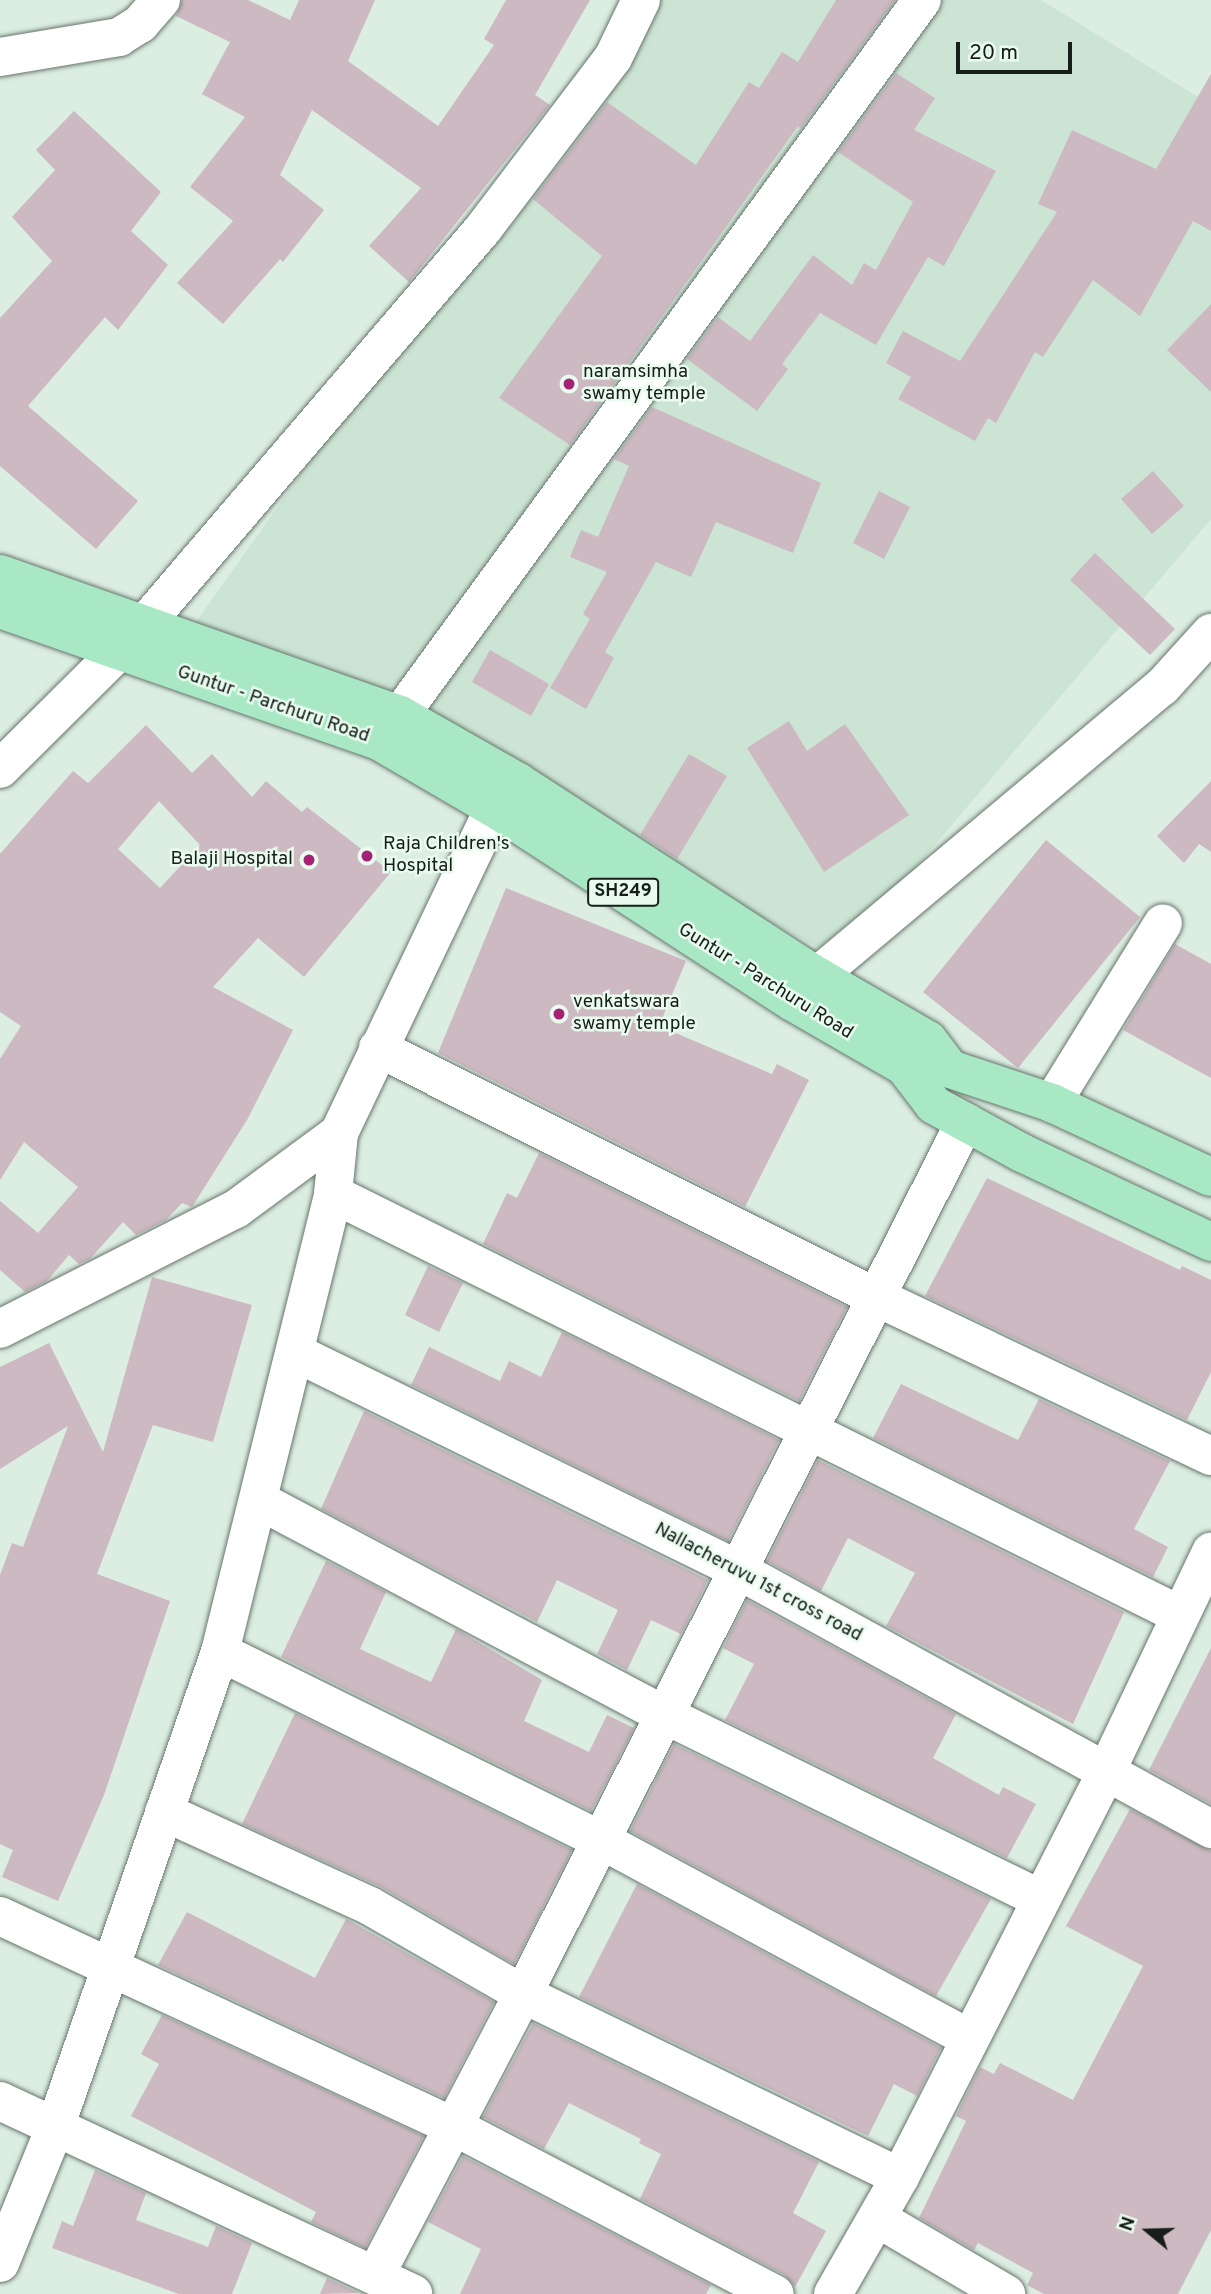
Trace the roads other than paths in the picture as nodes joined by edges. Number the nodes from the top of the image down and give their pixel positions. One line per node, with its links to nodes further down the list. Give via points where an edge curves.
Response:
1 (161, 0): 4 (street, via 140,24 118,37)
2 (641, 0): 8 (street, via 613,58 483,229)
3 (922, 0): 9 (street)
4 (0, 57)
5 (0, 575): 8 (main road, Guntur - Parchuru Road / SH249)
6 (0, 609): 8 (main road, Guntur - Parchuru Road / SH249)
7 (1211, 633): 13 (street, via 1162,687)
8 (130, 639): 9 (main road, Guntur - Parchuru Road / SH249); 10 (street)
9 (389, 727): 11 (main road, Guntur - Parchuru Road / SH249); 13 (main road, Guntur - Parchuru Road / SH249, via 518,782)
10 (0, 769)
11 (494, 808): 13 (main road, Guntur - Parchuru Road / SH249); 14 (street)
12 (1163, 923): 15 (street)
13 (805, 989): 15 (main road, Guntur - Parchuru Road / SH249, via 928,1040 950,1069); 16 (main road, Guntur - Parchuru Road / SH249, via 904,1066 934,1105)
14 (378, 1048): 17 (street); 21 (street)
15 (1052, 1103): 18 (main road, Guntur - Parchuru Road / SH249)
16 (965, 1122): 20 (main road, Guntur - Parchuru Road / SH249); 21 (street)
17 (339, 1133): 19 (street); 22 (street, via 236,1209)
18 (1211, 1177)
19 (333, 1194): 23 (street); 24 (street)
20 (1211, 1242)
21 (874, 1296): 24 (street); 25 (street)
22 (0, 1329)
23 (296, 1353): 26 (street); 28 (street, Nallacheruvu 1st cross road)
24 (807, 1433): 28 (street); 29 (street)
25 (1211, 1456)
26 (260, 1502): 30 (street); 31 (street)
27 (1211, 1552): 29 (street)
28 (736, 1569): 31 (street); 32 (street, Nallacheruvu 1st cross road)
29 (1180, 1615): 32 (street)
30 (220, 1653): 33 (street); 35 (street)
31 (665, 1715): 35 (street); 36 (street)
32 (1107, 1770): 34 (street, Nallacheruvu 1st cross road); 36 (street)
33 (164, 1812): 38 (street); 39 (street, via 370,1906)
34 (1211, 1829)
35 (601, 1840): 39 (street); 40 (street)
36 (1041, 1899): 40 (street)
37 (0, 1916): 38 (street)
38 (110, 1964): 42 (street); 43 (street)
39 (523, 1994): 43 (street); 44 (street)
40 (969, 2038): 44 (street)
41 (0, 2101): 42 (street)
42 (56, 2124): 46 (street); 47 (street)
43 (453, 2126): 47 (street); 50 (street)
44 (900, 2177): 45 (street)
45 (877, 2218): 48 (street); 51 (street)
46 (0, 2263)
47 (376, 2274): 49 (street)
48 (965, 2284): 52 (street)
49 (414, 2294)
50 (775, 2294)
51 (834, 2294)
52 (1006, 2294)

